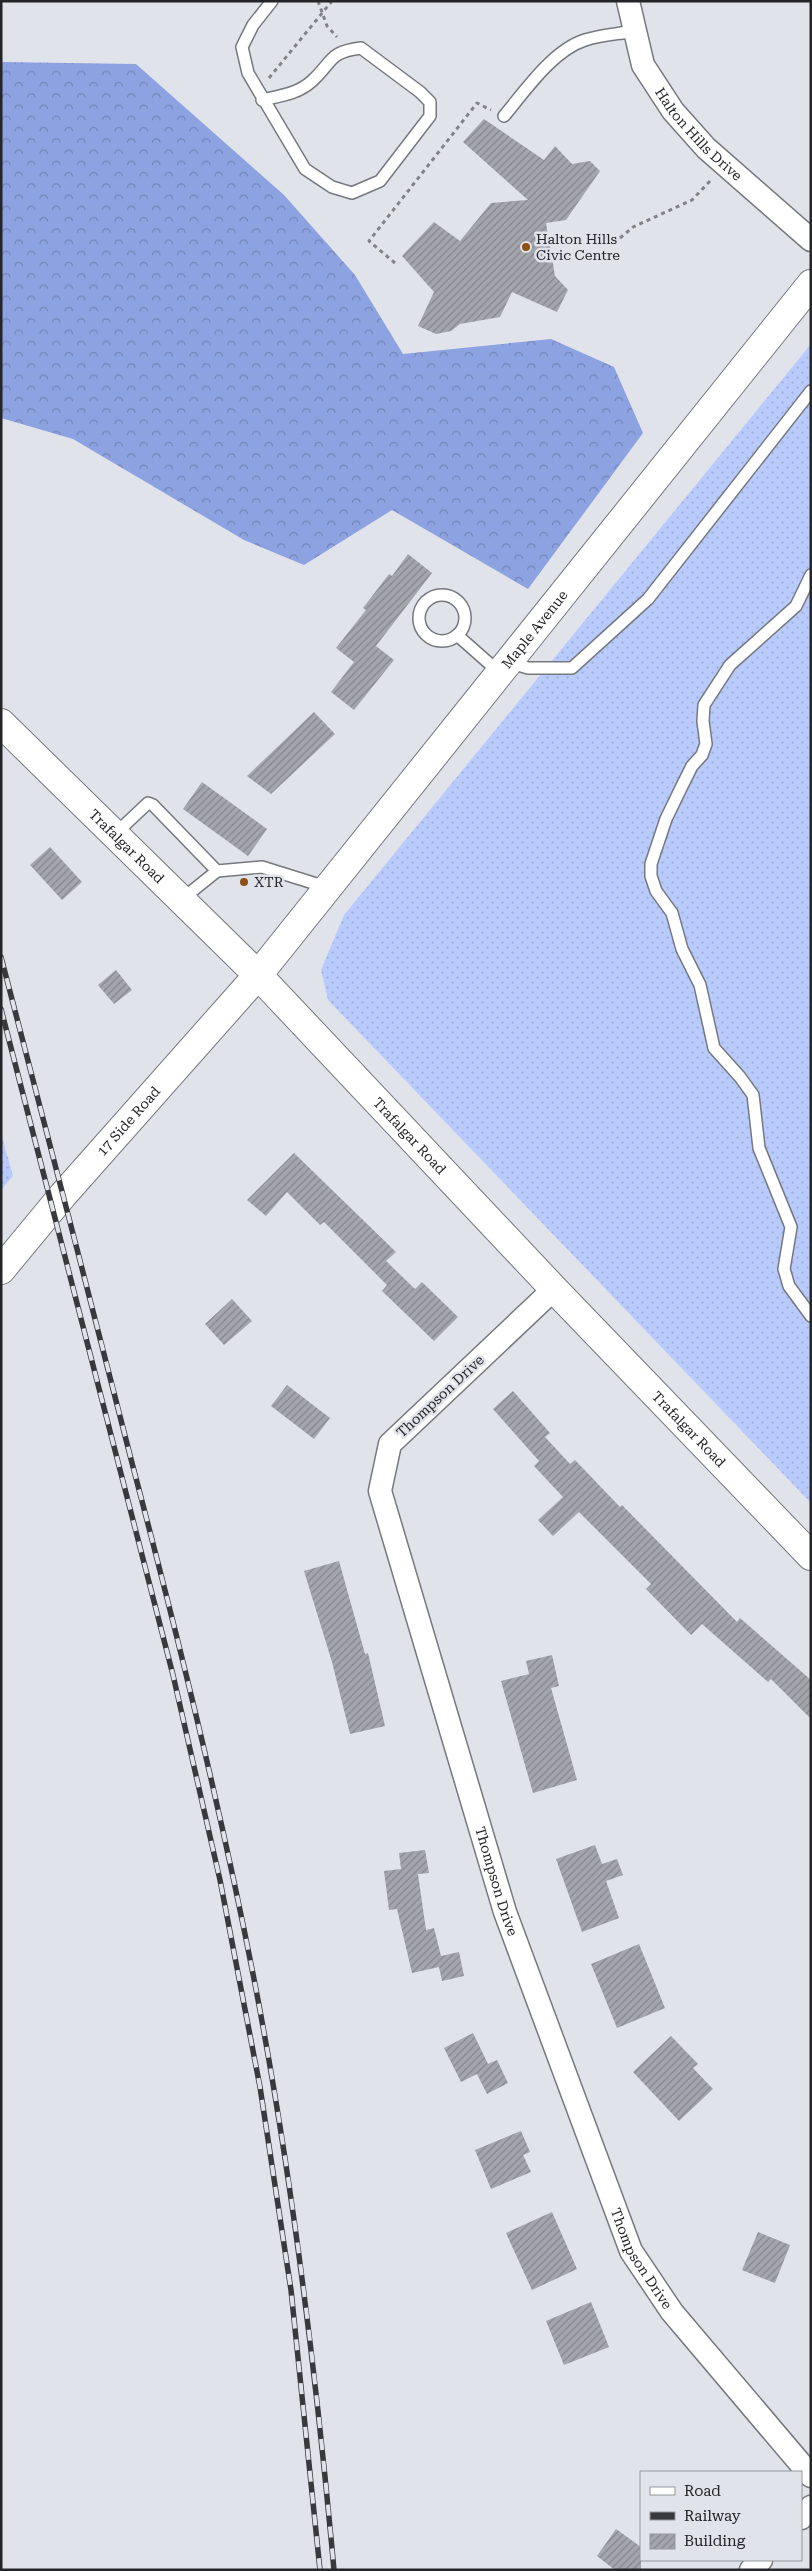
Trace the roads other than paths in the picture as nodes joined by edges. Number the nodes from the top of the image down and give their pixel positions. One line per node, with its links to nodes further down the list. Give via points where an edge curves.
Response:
1 (272, 1): 4 (lane, via 253,25 242,47 248,73)
2 (628, 1): 3 (street, Halton Hills Drive)
3 (634, 31): 5 (lane, via 584,40 570,48 545,68); 6 (street, Halton Hills Drive, via 643,65 672,111 706,148)
4 (259, 96): 4 (lane, via 306,169 332,187 352,193 380,181 430,116 430,102 420,92 361,48 333,56 312,82 293,93)
5 (504, 116)
6 (811, 240)
7 (811, 284): 11 (main road, Maple Avenue)
8 (811, 391): 11 (lane, via 648,599 572,668)
9 (811, 575): 20 (lane, via 796,606 730,664 704,705 702,721 706,744 666,819 651,864 656,891 672,913 682,949 700,985 714,1048 753,1095 759,1148 791,1227 784,1269 789,1286)
10 (457, 635): 10 (lane, via 462,632 466,616 459,602 444,595 429,599 419,612 421,628 432,640 448,641); 11 (lane)
11 (504, 668): 15 (main road, Maple Avenue)
12 (1, 723): 13 (main road, Trafalgar Road)
13 (115, 834): 14 (lane, via 148,803); 16 (main road, Trafalgar Road)
14 (217, 871): 15 (lane, via 262,867); 16 (lane)
15 (328, 888): 17 (main road, Maple Avenue)
16 (182, 900): 17 (main road, Trafalgar Road)
17 (258, 975): 18 (main road, 17 Side Road, via 63,1195); 19 (main road, Trafalgar Road)
18 (1, 1270)
19 (554, 1289): 21 (main road, Trafalgar Road); 22 (street, Thompson Drive, via 390,1444 380,1491 505,1912 631,2251 672,2312)
20 (811, 1316)
21 (811, 1556)
22 (811, 2476)
23 (811, 2507): 24 (street)
24 (802, 2517)
25 (760, 2561): 26 (street)
26 (751, 2570)

